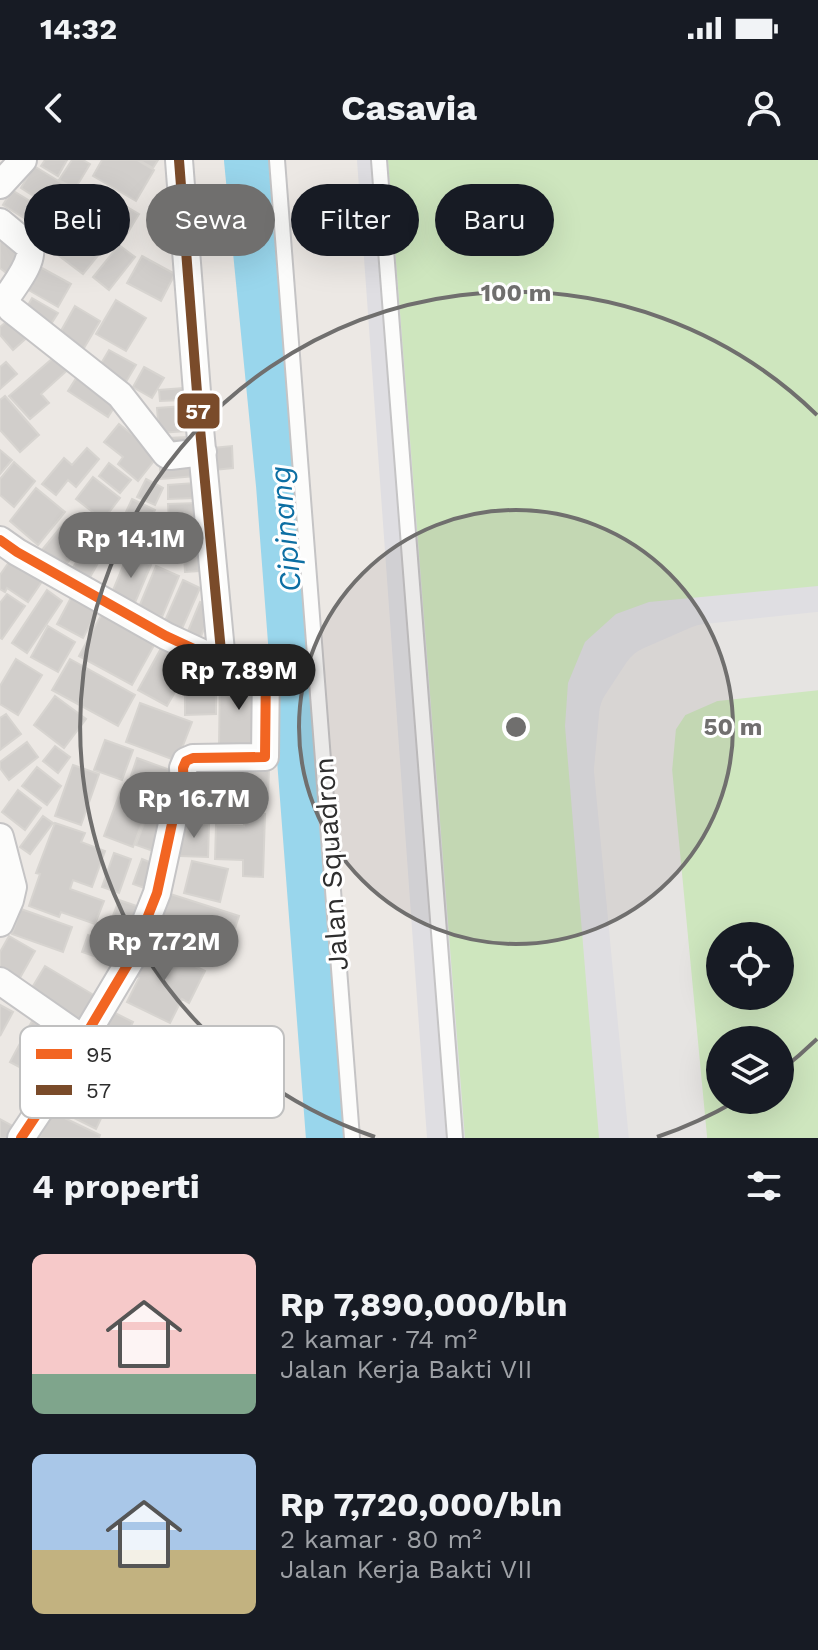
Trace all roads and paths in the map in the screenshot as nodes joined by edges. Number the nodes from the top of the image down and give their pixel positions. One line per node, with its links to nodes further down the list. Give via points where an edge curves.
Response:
1 (23, 160): 5 (street)
2 (179, 160): 7 (street)
3 (277, 160): 17 (lane, Jalan Squadron)
4 (379, 160): 18 (lane)
5 (0, 185)
6 (0, 222): 7 (street, via 32,251 7,297 11,309 120,395 166,454)
7 (203, 452): 9 (street)
8 (0, 540): 9 (street)
9 (222, 662): 14 (street, via 266,666 265,757 193,758 184,764 180,808 153,905 131,959)
10 (0, 837): 11 (street, via 13,887)
11 (0, 923)
12 (0, 981): 13 (street)
13 (65, 1026)
14 (89, 1026)
15 (34, 1118): 16 (street)
16 (21, 1138)
17 (352, 1138)
18 (455, 1138)

